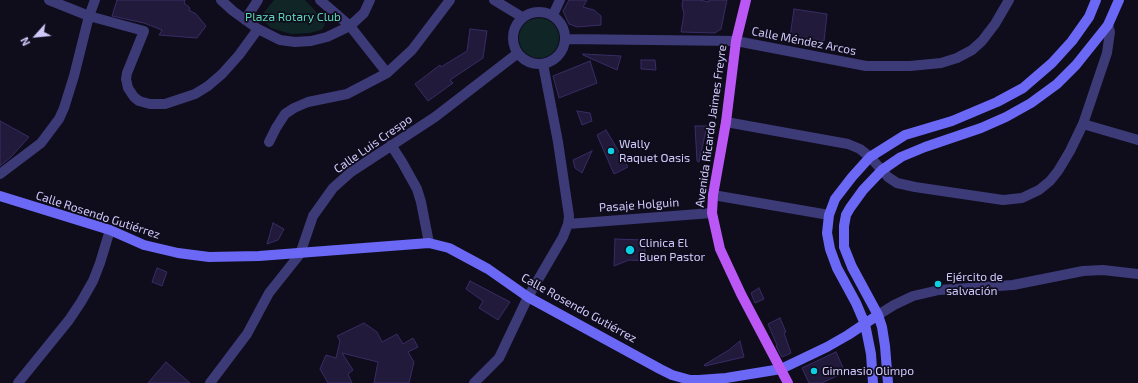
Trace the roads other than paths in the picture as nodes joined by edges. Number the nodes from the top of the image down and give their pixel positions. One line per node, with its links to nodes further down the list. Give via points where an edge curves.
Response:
1 (49, 0): 15 (street)
2 (95, 0): 15 (street)
3 (221, 0): 17 (street)
4 (258, 0): 17 (street)
5 (320, 0): 19 (street)
6 (370, 0): 19 (street, via 364,13)
7 (450, 0): 25 (street, via 412,50)
8 (494, 0): 16 (street)
9 (560, 0): 14 (street)
10 (746, 0): 22 (main road, Avenida Ricardo Jaimes Freyre)
11 (1009, 0): 22 (street, Calle Méndez Arcos, via 982,41 972,50 941,63 866,66)
12 (1096, 0): 31 (street, via 1089,16 1072,41 1052,63 1023,88 952,121 905,135)
13 (1119, 0): 18 (street)
14 (553, 15): 16 (street, via 534,11); 21 (street, via 563,25)
15 (89, 16): 20 (street, via 144,31 126,79 134,97 150,104 165,104 195,94 208,86 239,55); 33 (street, via 74,76 59,119 41,143)
16 (522, 17): 23 (street, via 517,23 513,38)
17 (244, 20): 20 (street)
18 (1108, 25): 27 (street, via 1110,32 1107,53); 32 (street, via 1076,65 1057,84 1031,103 981,128 902,157)
19 (350, 26): 20 (street, via 327,38 295,42 280,40); 25 (street)
20 (258, 29)
21 (566, 39): 22 (street, Calle Méndez Arcos); 24 (street, via 561,53)
22 (736, 41): 26 (main road, Avenida Ricardo Jaimes Freyre)
23 (518, 53): 24 (street, via 529,62); 30 (street, Calle Luis Crespo, via 435,117)
24 (543, 64): 38 (street, via 558,142)
25 (387, 73): 29 (street, via 347,94 308,102 294,108 285,114)
26 (726, 122): 31 (street, via 848,144); 34 (main road, Avenida Ricardo Jaimes Freyre)
27 (1083, 124): 28 (street); 32 (street, via 1054,176 1039,190 1022,198 1003,200 915,187 897,183)
28 (1138, 140)
29 (269, 142)
30 (391, 145): 40 (street, via 417,188); 41 (street, Calle Luis Crespo, via 351,172 333,188 313,216)
31 (870, 157): 32 (street); 37 (street, via 835,199)
32 (882, 170): 44 (street, via 850,208 846,215 843,235 844,247 852,267)
33 (0, 174)
34 (713, 195): 36 (main road, Avenida Ricardo Jaimes Freyre); 37 (street)
35 (0, 196): 39 (street, Calle Rosendo Gutiérrez)
36 (712, 213): 38 (street, Pasaje Holguin); 46 (main road, Avenida Ricardo Jaimes Freyre, via 720,249)
37 (830, 215): 45 (street, via 827,233 836,268)
38 (568, 224): 43 (street)
39 (110, 230): 41 (street, Calle Rosendo Gutiérrez, via 144,246 209,257); 47 (street, via 96,275 81,302)
40 (429, 243): 41 (street, Calle Rosendo Gutiérrez); 43 (street, Calle Rosendo Gutiérrez, via 462,254)
41 (300, 254): 48 (street, Calle Luis Crespo, via 269,293 247,334)
42 (1138, 274): 44 (street, Calle Rosendo Gutiérrez, via 1103,270 1083,271 1013,285 939,290 913,296)
43 (528, 296): 46 (street, Calle Rosendo Gutiérrez, via 660,369 682,378 726,378); 49 (street, via 499,358)
44 (878, 315): 45 (street, Calle Rosendo Gutiérrez); 52 (street, via 885,346)
45 (865, 324): 46 (street, Calle Rosendo Gutiérrez, via 828,347); 51 (street)
46 (781, 369): 50 (main road, Avenida Ricardo Jaimes Freyre)
47 (18, 383)
48 (210, 383)
49 (474, 383)
50 (788, 383)
51 (873, 383)
52 (888, 383)

